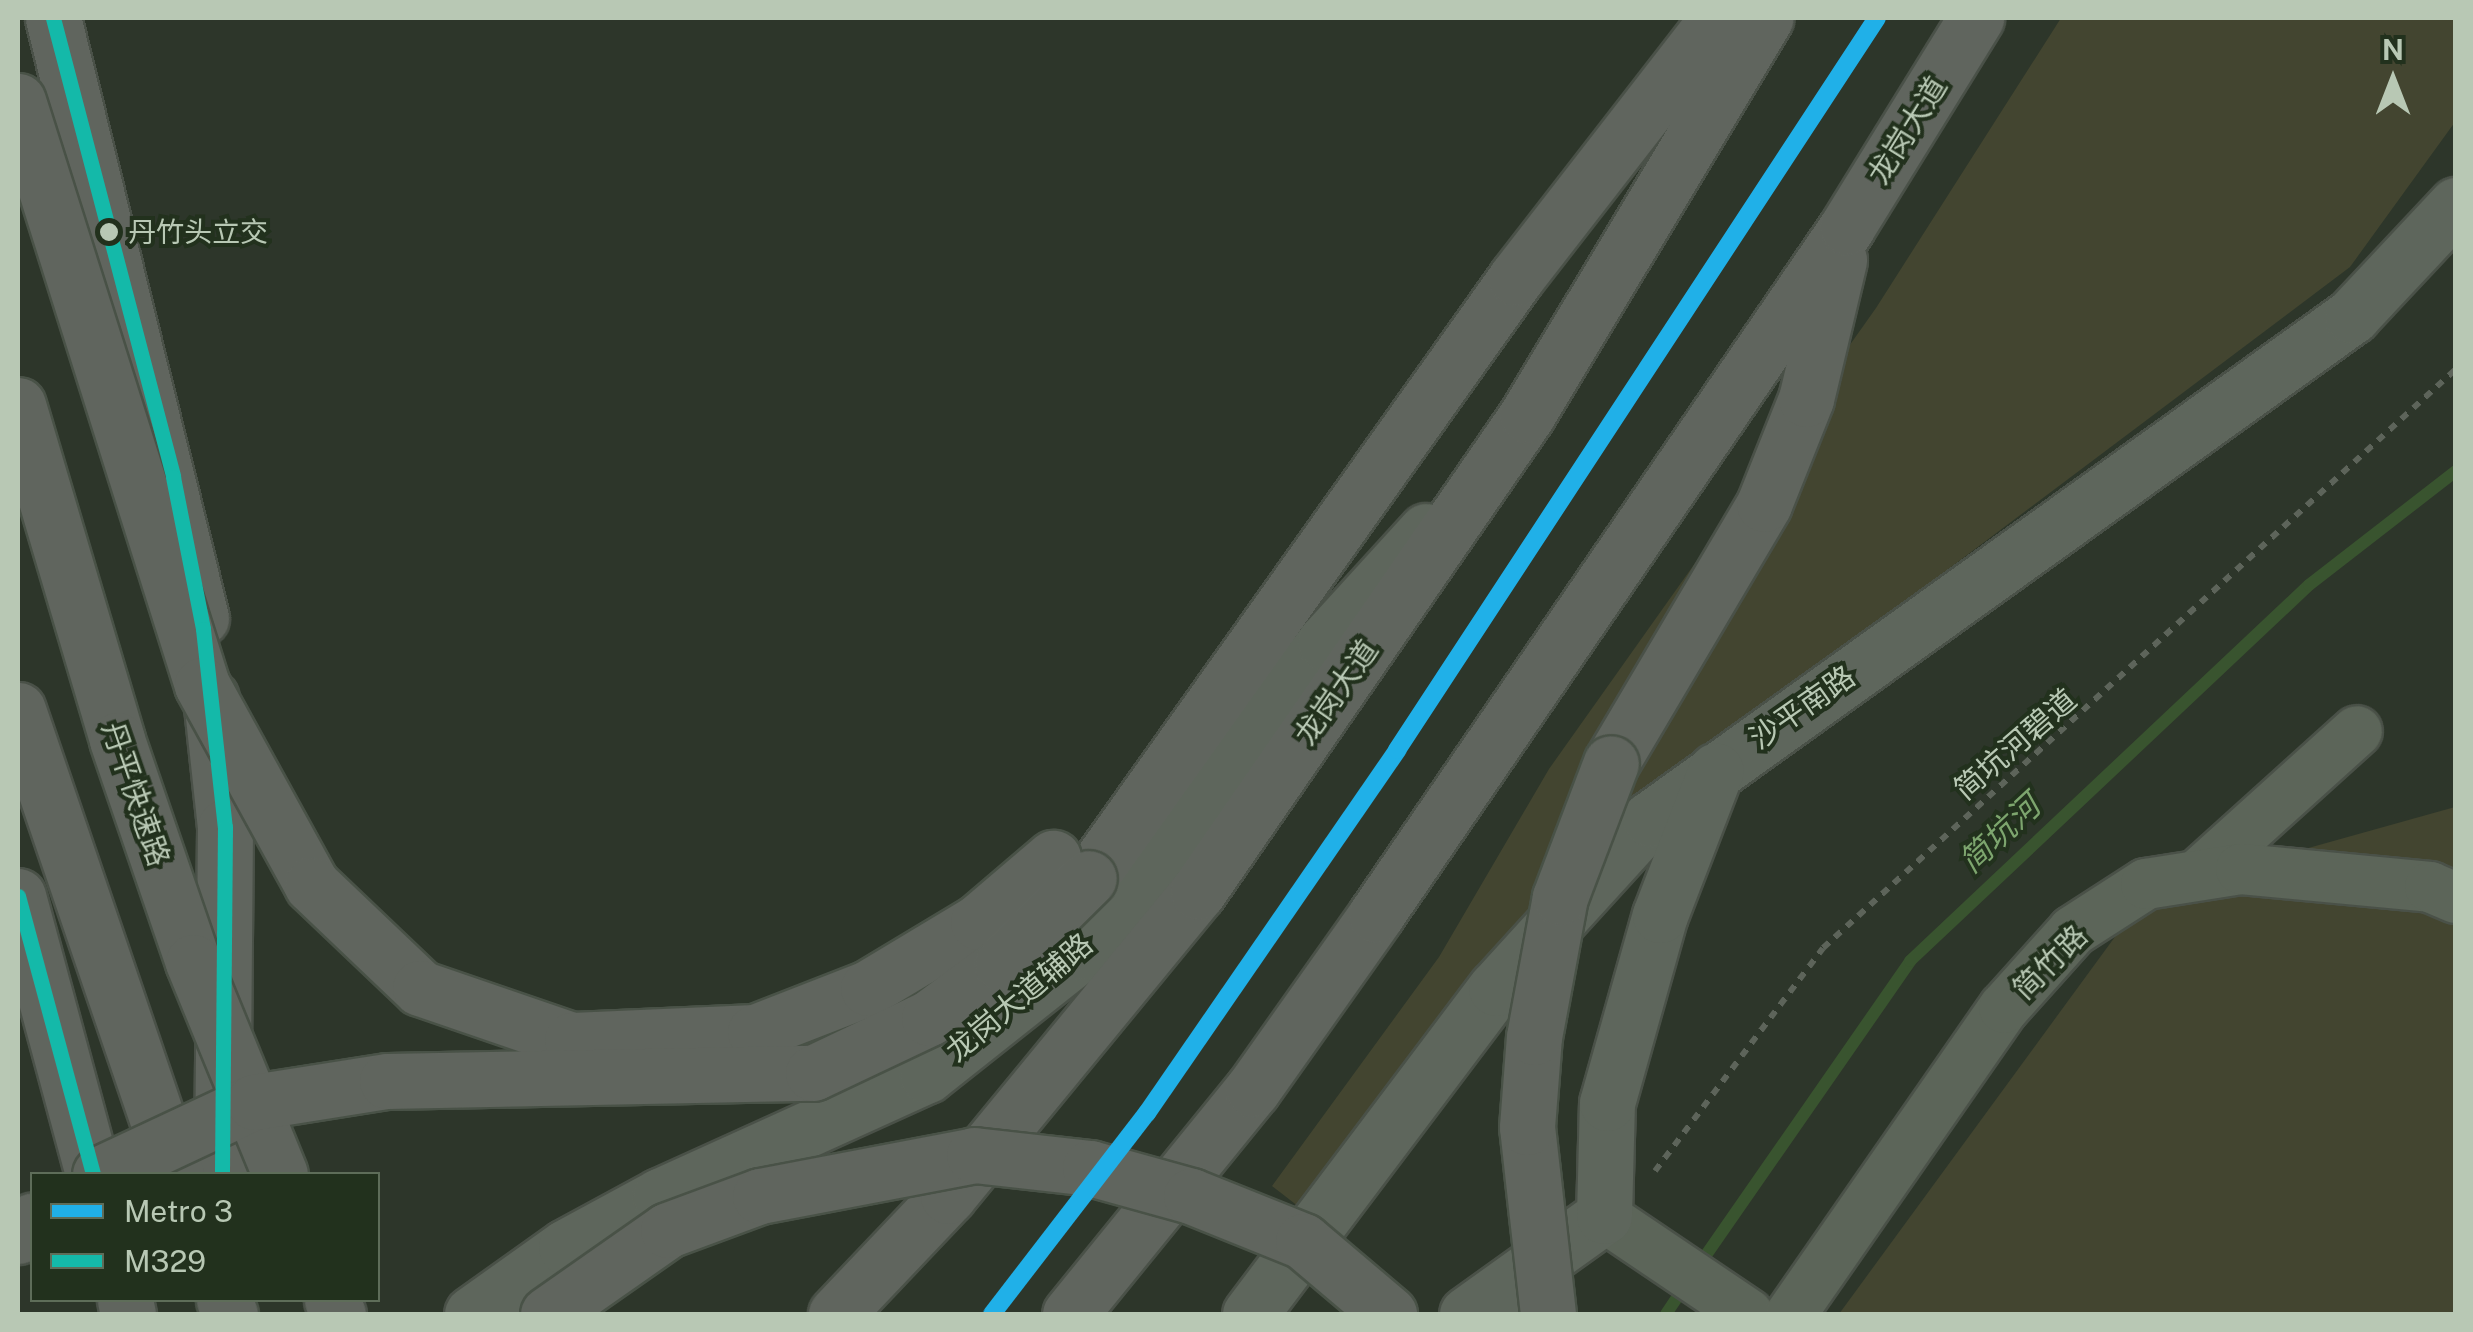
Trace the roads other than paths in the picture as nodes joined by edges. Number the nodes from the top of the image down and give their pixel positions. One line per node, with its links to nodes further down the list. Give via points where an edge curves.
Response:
1 (53, 18): 20 (highway, via 173,477 203,629 225,827)
2 (1718, 18): 13 (highway, via 1652,91 1353,501)
3 (1766, 18): 9 (highway, 龙岗大道)
4 (1976, 18): 7 (highway, 龙岗大道)
5 (18, 101): 13 (highway, bridge, via 202,685 312,885 420,988 572,1040 755,1032 868,988)
6 (2456, 206): 12 (main road, 沙平南路, via 2352,316)
7 (1847, 227): 26 (highway, 龙岗大道, via 1287,1041); 30 (highway, bridge, via 1806,399 1764,504 1611,763 1560,897 1534,1037 1528,1127)
8 (18, 405): 21 (highway, 丹平快速路, bridge, via 117,740 192,962)
9 (1518, 429): 23 (main road, 龙岗大道辅路, via 1325,642 1082,952 927,1074 660,1196); 25 (highway, 龙岗大道, via 1198,892 948,1196)
10 (18, 710): 19 (highway)
11 (2357, 731): 14 (street)
12 (1717, 767): 22 (main road, via 1660,916 1612,1086); 27 (main road, 沙平南路, via 1650,819 1544,930)
13 (1071, 868): 18 (highway, bridge, via 1002,964 928,1018 813,1072 388,1081 254,1102)
14 (2201, 872): 16 (street, 简竹路, via 2430,887); 32 (street, 简竹路, via 2146,884 2073,932 1948,1082)
15 (18, 896): 17 (highway)
16 (2456, 898)
17 (96, 1172)
18 (101, 1172)
19 (175, 1172)
20 (222, 1172)
21 (279, 1172)
22 (1622, 1210): 29 (main road); 31 (street)
23 (472, 1314)
24 (548, 1314): 28 (highway, bridge, via 668,1230 777,1192 974,1155 1090,1168 1191,1196 1303,1241)
25 (836, 1314)
26 (1070, 1314)
27 (1250, 1314)
28 (1388, 1314)
29 (1467, 1314)
30 (1548, 1314)
31 (1748, 1314)
32 (1791, 1314)

